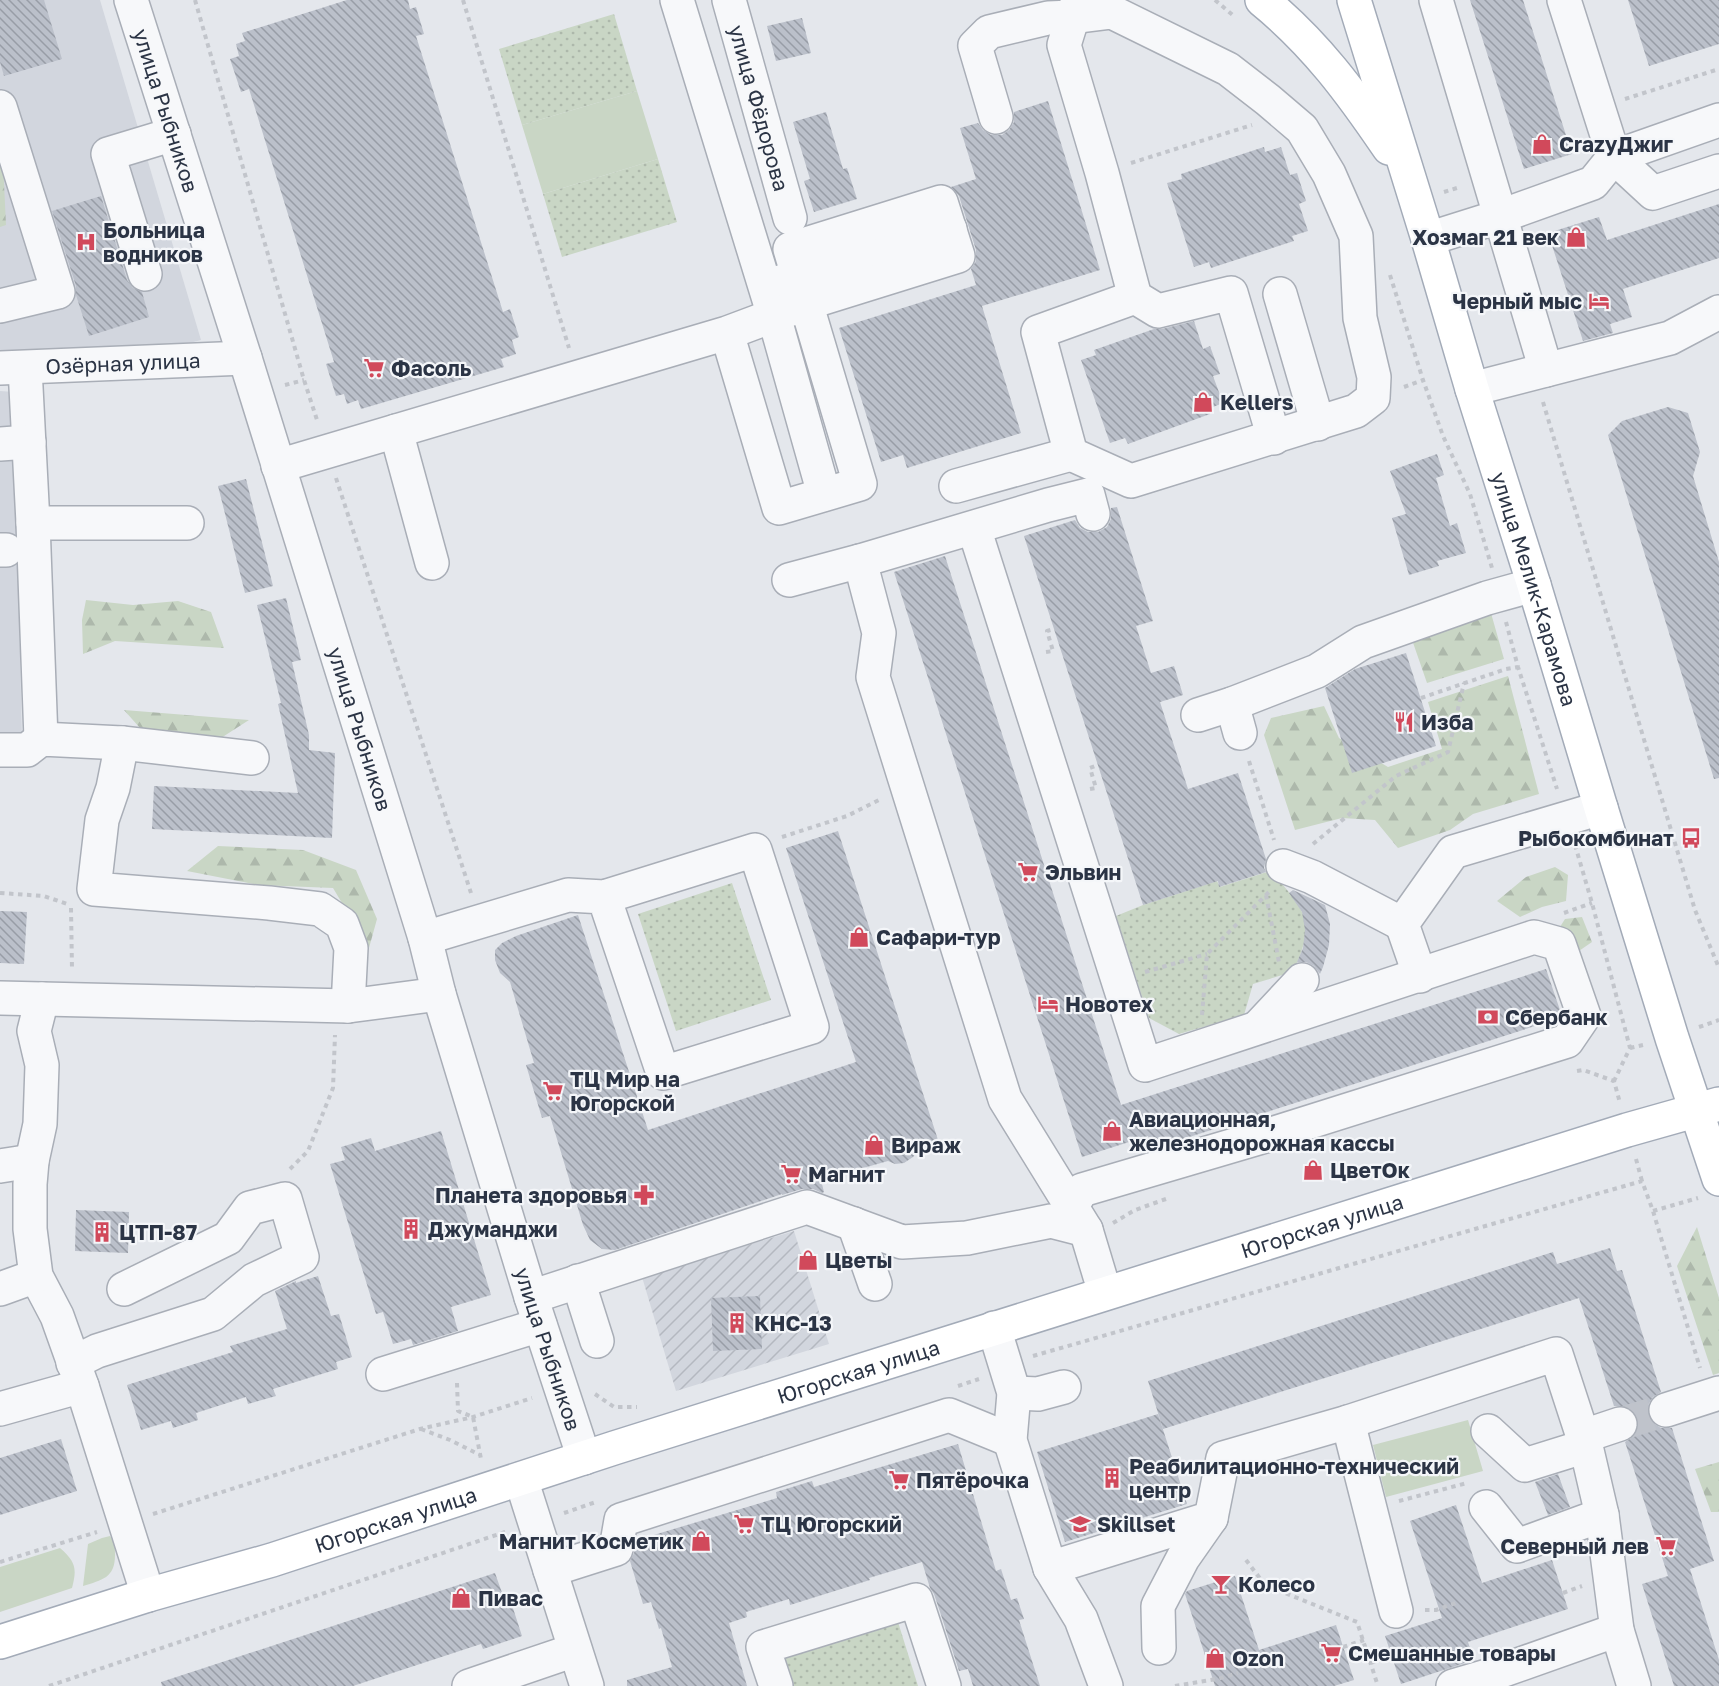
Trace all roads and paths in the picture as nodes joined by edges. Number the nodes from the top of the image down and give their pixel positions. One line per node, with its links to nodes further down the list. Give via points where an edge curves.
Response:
1 (131, 0): 17 (street, улица Рыбников)
2 (463, 0): 38 (path)
3 (677, 0): 31 (street)
4 (729, 0): 23 (street, улица Фёдорова)
5 (1215, 0): 10 (path)
6 (1354, 0): 21 (main road, улица Мелик-Карамова)
7 (1436, 0): 22 (street)
8 (1564, 0): 13 (street)
9 (1075, 9): 14 (street, via 1112,12 1228,69); 15 (street, via 988,32 975,46); 20 (street, via 1064,45)
10 (1252, 11): 21 (main road, via 1279,14 1320,55)
11 (1719, 69): 13 (path)
12 (0, 107): 32 (street, via 58,292)
13 (1598, 107): 18 (street)
14 (1285, 115): 20 (path); 42 (street, via 1302,129 1329,174 1356,236 1360,318 1374,377 1373,398 1356,411)
15 (996, 117)
16 (1719, 120): 18 (street)
17 (174, 134): 27 (street, via 108,154); 35 (street, улица Рыбников)
18 (1614, 157): 19 (street, via 1653,192); 22 (street, via 1593,183)
19 (1719, 171)
20 (1101, 172): 30 (street)
21 (1407, 174): 25 (main road, улица Мелик-Карамова)
22 (1501, 216): 25 (street); 37 (street)
23 (790, 218)
24 (950, 229): 28 (street)
25 (1428, 239): 41 (main road, улица Мелик-Карамова)
26 (1389, 270): 39 (path)
27 (146, 274)
28 (803, 289): 31 (street); 49 (street, via 860,484)
29 (1280, 294): 42 (street)
30 (1135, 297): 44 (street, via 1158,311 1231,293); 46 (street, via 1038,332)
31 (769, 301): 34 (street); 49 (street)
32 (0, 306)
33 (1719, 312): 37 (street, via 1670,338)
34 (727, 333): 38 (street); 49 (street, via 779,508)
35 (245, 358): 36 (street, Озёрная улица); 47 (street, улица Рыбников)
36 (12, 368): 45 (street)
37 (1540, 372): 41 (street); 83 (path, via 1695,910)
38 (578, 377): 43 (street)
39 (1423, 380): 40 (path); 58 (path, via 1470,494)
40 (1400, 388)
41 (1472, 390): 57 (main road, улица Мелик-Карамова)
42 (1318, 424): 44 (street)
43 (396, 431): 47 (street); 54 (street)
44 (1274, 438): 46 (street, via 1131,481)
45 (14, 443): 51 (street)
46 (1071, 454): 48 (street)
47 (278, 466): 81 (street, улица Рыбников)
48 (956, 486)
49 (824, 494)
50 (1093, 514): 53 (street, via 1088,495 1051,516)
51 (33, 523): 52 (street); 66 (street)
52 (187, 523)
53 (974, 528): 55 (street); 85 (street)
54 (432, 563)
55 (841, 573): 56 (street); 72 (street, via 879,633 873,677)
56 (789, 580)
57 (1534, 585): 58 (street); 73 (main road, улица Мелик-Карамова)
58 (1499, 594): 61 (path); 65 (street, via 1364,642 1317,671)
59 (1054, 629): 60 (path, via 1047,632 1053,651 1047,653)
60 (1043, 642)
61 (1518, 667): 62 (path); 74 (path)
62 (1464, 683): 63 (path); 76 (path, via 1448,752 1396,776)
63 (1421, 698)
64 (1198, 715): 65 (street)
65 (1240, 732): 76 (path)
66 (41, 739): 67 (street); 68 (street, via 27,750)
67 (122, 743): 69 (street); 90 (street, via 102,820 94,889 320,909 342,924 351,948)
68 (0, 750)
69 (252, 758)
70 (1098, 765): 71 (path, via 1090,768 1096,788 1090,789)
71 (1087, 778)
72 (906, 787): 75 (path, via 847,816); 104 (street, via 1005,1098)
73 (1600, 808): 74 (street); 95 (main road, улица Мелик-Карамова)
74 (1566, 818): 80 (street, via 1453,852); 94 (path, via 1630,1048)
75 (802, 831)
76 (1283, 866): 78 (path, via 1279,881); 80 (street)
77 (0, 893): 89 (path, via 44,896 71,905)
78 (1266, 895): 82 (path); 86 (path)
79 (604, 897): 79 (street, via 663,1073 812,1027 755,850); 81 (street, via 568,896)
80 (1402, 924): 84 (street)
81 (425, 938): 87 (street, улица Рыбников)
82 (1207, 954): 85 (path); 92 (path, via 1201,1028)
83 (1719, 968)
84 (1420, 976): 91 (street); 104 (street, via 1534,938 1543,939 1559,944 1584,1016 1567,1041 1082,1190)
85 (1118, 980): 92 (street, via 1145,1065)
86 (1294, 989): 91 (street)
87 (439, 994): 90 (street); 112 (street, улица Рыбников)
88 (0, 998): 89 (street)
89 (57, 999): 90 (street); 97 (street, via 34,1031 42,1065 40,1125)
90 (342, 1006): 99 (path, via 333,1088 308,1151)
91 (1257, 1028): 92 (street)
92 (1207, 1045)
93 (1572, 1073): 94 (path, via 1583,1070)
94 (1614, 1081): 96 (path)
95 (1708, 1108): 96 (main road, Югорская улица); 101 (main road, улица Мелик-Карамова)
96 (1627, 1130): 100 (path); 111 (main road, Югорская улица)
97 (32, 1161): 98 (street); 106 (street, via 30,1229)
98 (0, 1166)
99 (285, 1175)
100 (1642, 1181)
101 (1713, 1187): 103 (path)
102 (1175, 1196): 104 (path, via 1135,1210 1111,1225)
103 (1653, 1211)
104 (1079, 1217): 105 (street, via 967,1238 902,1242); 111 (street)
105 (854, 1224): 107 (street, via 807,1207); 108 (street)
106 (36, 1276): 109 (street); 117 (street, via 57,1316)
107 (578, 1281): 112 (street); 114 (street)
108 (875, 1284)
109 (0, 1289)
110 (124, 1289): 117 (street, via 228,1238 250,1208 285,1199 302,1257 254,1280 213,1314 97,1351)
111 (1105, 1293): 113 (main road, Югорская улица)
112 (536, 1311): 115 (street); 119 (street, улица Рыбников)
113 (994, 1328): 120 (street); 133 (main road, Югорская улица)
114 (597, 1341)
115 (457, 1351): 116 (street); 125 (path, via 458,1412)
116 (383, 1374)
117 (77, 1375): 123 (street); 139 (street)
118 (1064, 1387): 120 (street, via 1038,1394)
119 (562, 1390): 122 (path, via 585,1379 598,1397 614,1407); 125 (path); 133 (street, улица Рыбников)
120 (1014, 1392): 130 (street)
121 (1719, 1393): 124 (street)
122 (644, 1407)
123 (0, 1409)
124 (1666, 1410)
125 (473, 1417): 128 (path)
126 (1348, 1422): 131 (street, via 1556,1354); 136 (street); 138 (street, via 1223,1458)
127 (1620, 1424): 131 (street)
128 (420, 1429): 132 (path); 139 (path)
129 (1488, 1431): 131 (street, via 1525,1465)
130 (1010, 1440): 142 (street); 143 (street, via 950,1414 621,1520 616,1549)
131 (1585, 1441): 137 (street)
132 (480, 1456)
133 (584, 1458): 134 (main road, Югорская улица)
134 (521, 1479): 143 (street); 144 (main road, Югорская улица, via 272,1560)
135 (1478, 1494): 136 (path); 137 (street, via 1517,1546)
136 (1370, 1509): 147 (street)
137 (1602, 1515): 148 (street)
138 (1211, 1518): 142 (street); 152 (street, via 1158,1606)
139 (124, 1523): 141 (path); 144 (street)
140 (1246, 1560): 149 (path, via 1265,1585 1357,1622)
141 (0, 1562)
142 (1050, 1568): 162 (street, via 1081,1619)
143 (550, 1570): 153 (street)
144 (148, 1595): 150 (main road, Югорская улица)
145 (1456, 1603): 146 (path)
146 (1436, 1610)
147 (1396, 1611)
148 (1617, 1630): 157 (street); 166 (street)
149 (1364, 1640): 151 (path); 155 (path)
150 (0, 1642)
151 (1343, 1647)
152 (1159, 1648)
153 (574, 1650): 158 (street); 159 (street)
154 (1391, 1655): 155 (path)
155 (1371, 1663): 164 (path)
156 (1238, 1673): 163 (path)
157 (1489, 1681): 165 (street)
158 (469, 1686)
159 (587, 1686)
160 (776, 1686): 161 (street, via 763,1647 916,1600)
161 (944, 1686)
162 (1106, 1686)
163 (1175, 1686)
164 (1378, 1686)
165 (1453, 1686)
166 (1634, 1686)

